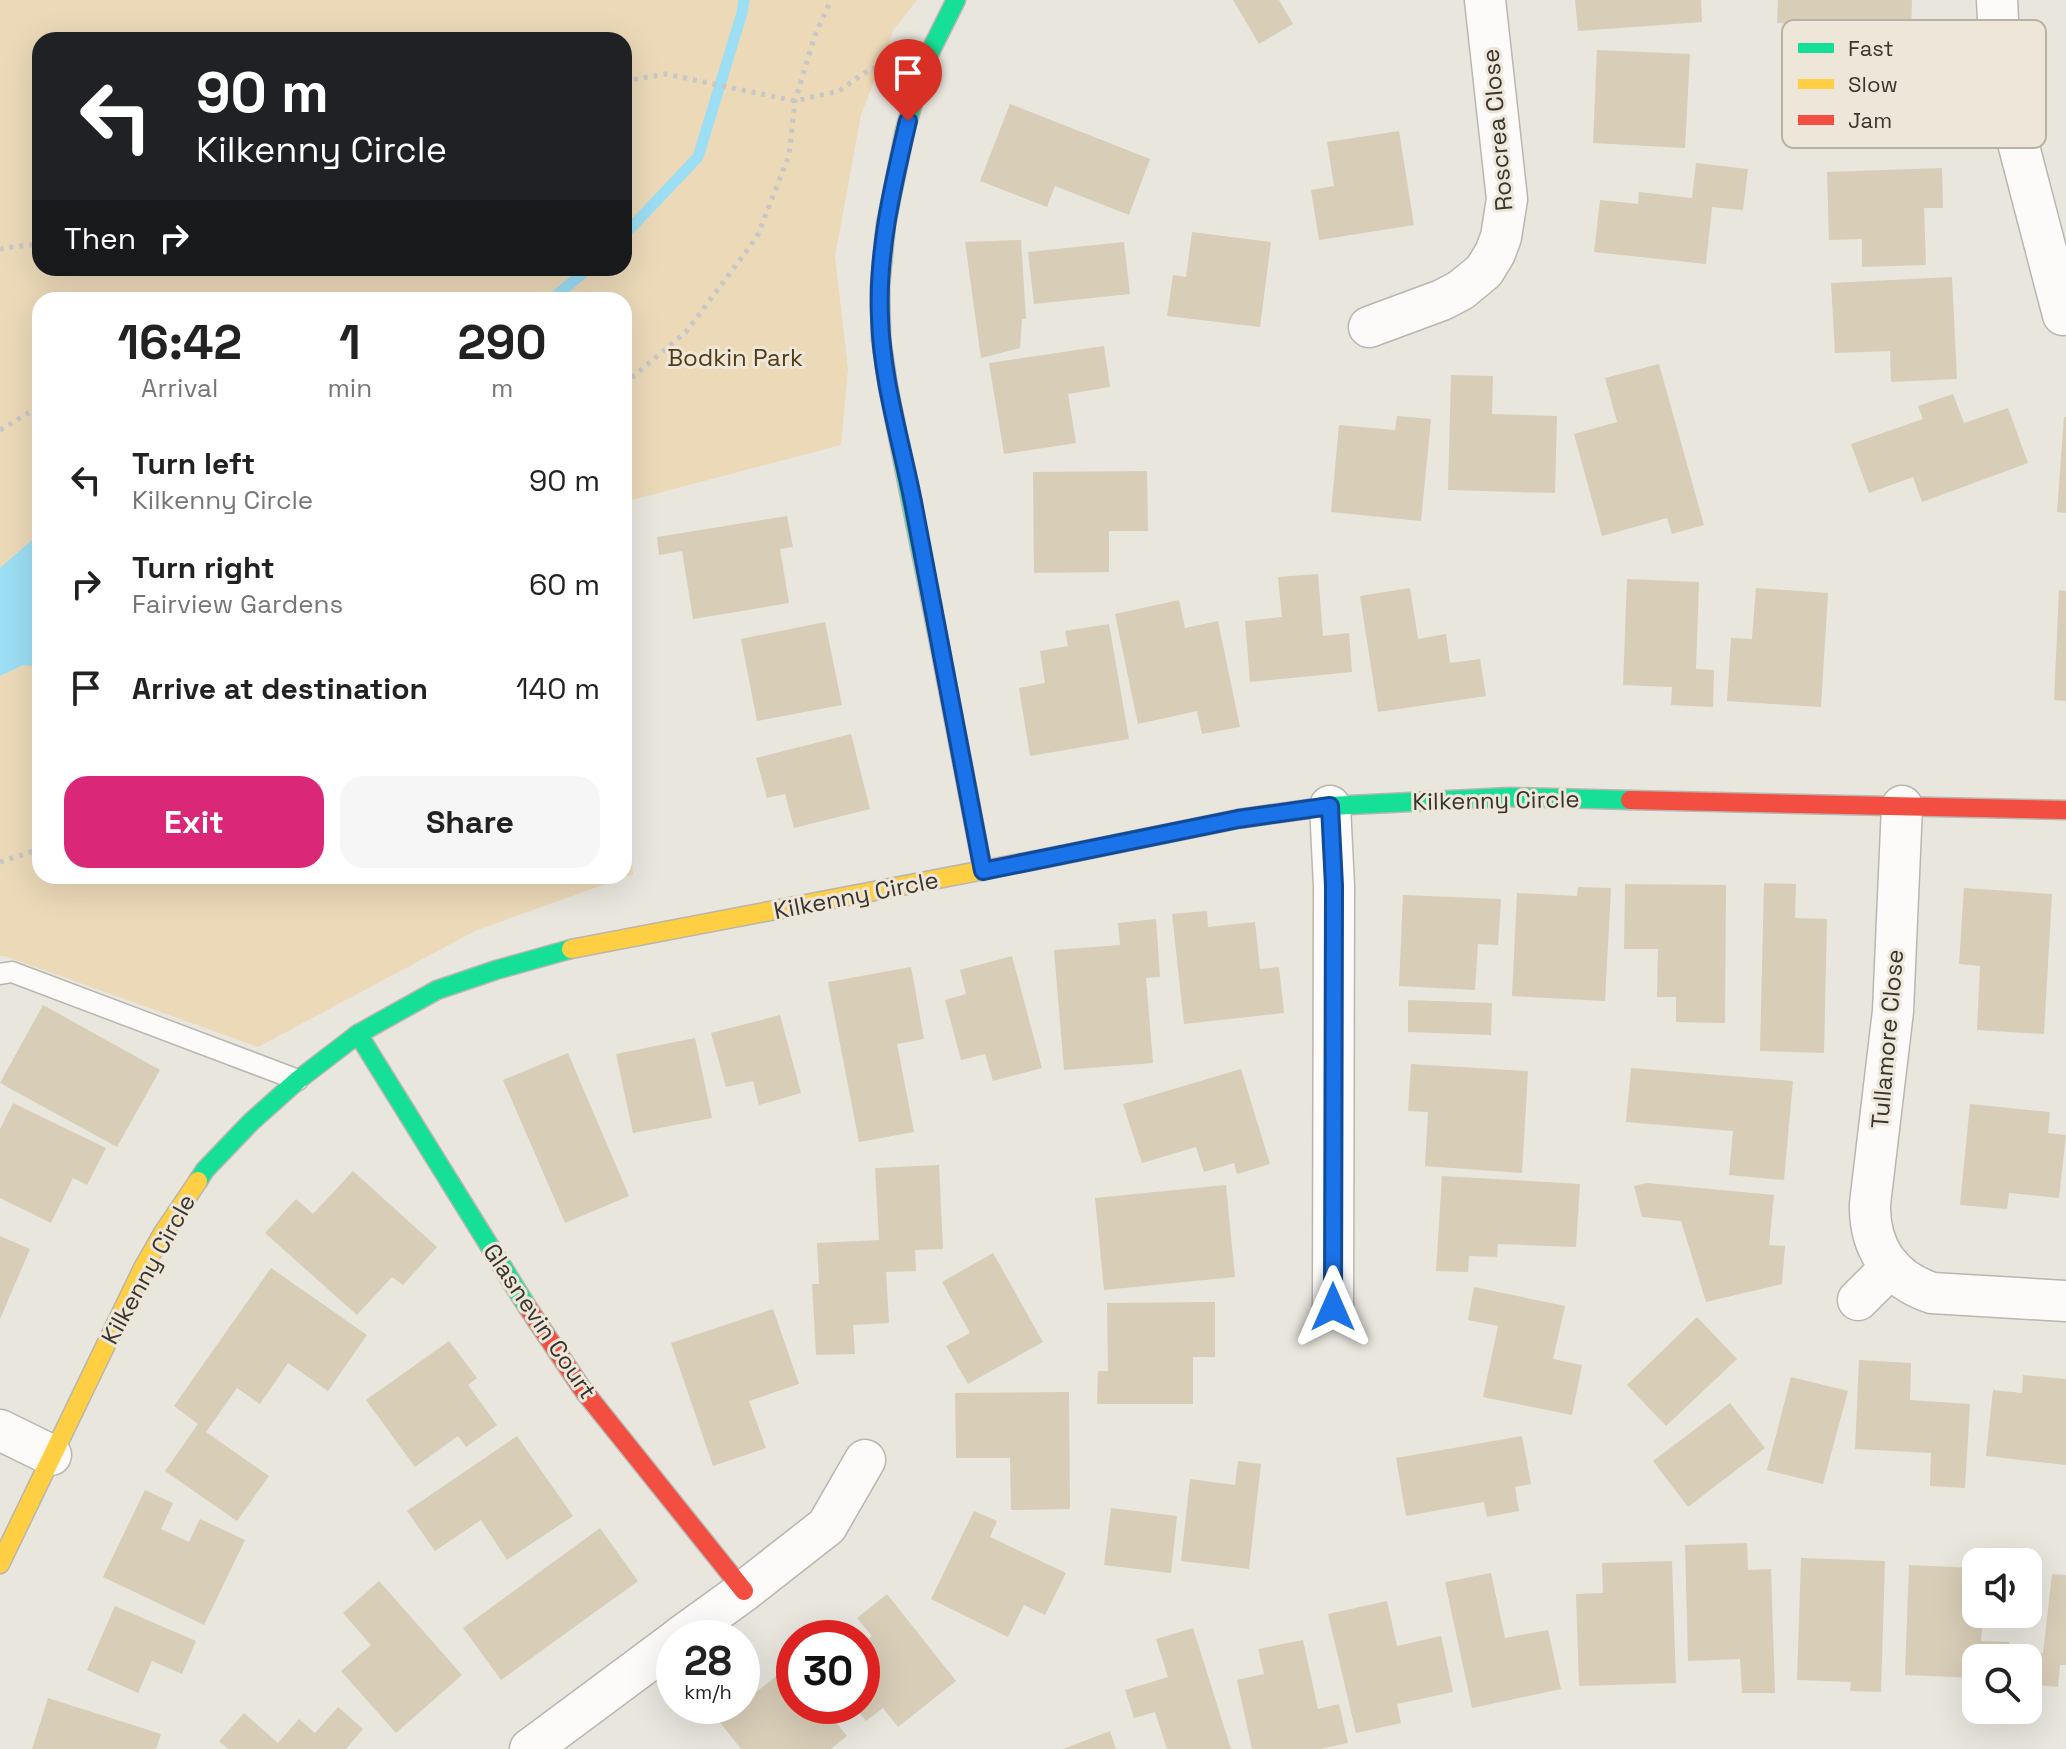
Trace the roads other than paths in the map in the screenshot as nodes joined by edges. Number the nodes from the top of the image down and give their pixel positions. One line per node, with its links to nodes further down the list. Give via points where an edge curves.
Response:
1 (956, 0): 11 (street, via 923,69 893,188 881,266 880,317 885,376)
2 (1485, 0): 7 (street, Roscrea Close, via 1507,199 1501,237 1484,271 1461,290)
3 (1997, 0): 4 (street)
4 (1998, 20)
5 (2019, 148): 6 (street)
6 (2063, 315)
7 (1369, 327)
8 (1330, 806): 9 (street, Kilkenny Circle, via 1510,797); 11 (street, Kilkenny Circle, via 1238,819); 18 (street)
9 (1902, 806): 10 (street, Kilkenny Circle); 15 (street, Tullamore Close, via 1893,1011 1870,1204 1874,1240)
10 (2066, 810)
11 (983, 871): 13 (street, Kilkenny Circle, via 564,950 437,990)
12 (0, 974): 14 (lane, via 12,972)
13 (358, 1034): 14 (street, Kilkenny Circle); 23 (street, Glasnevin Court, via 544,1334)
14 (298, 1080): 20 (street, Kilkenny Circle, via 205,1170 170,1222)
15 (1891, 1267): 16 (street); 17 (street, Tullamore Close, via 1908,1283 1932,1293)
16 (1858, 1300)
17 (2066, 1301)
18 (1333, 1307)
19 (0, 1430): 20 (street)
20 (51, 1455): 22 (street, Kilkenny Circle)
21 (865, 1460): 23 (street, via 827,1526)
22 (0, 1564)
23 (744, 1591): 24 (street)
24 (704, 1620)
25 (656, 1655): 26 (street)
26 (530, 1749)

